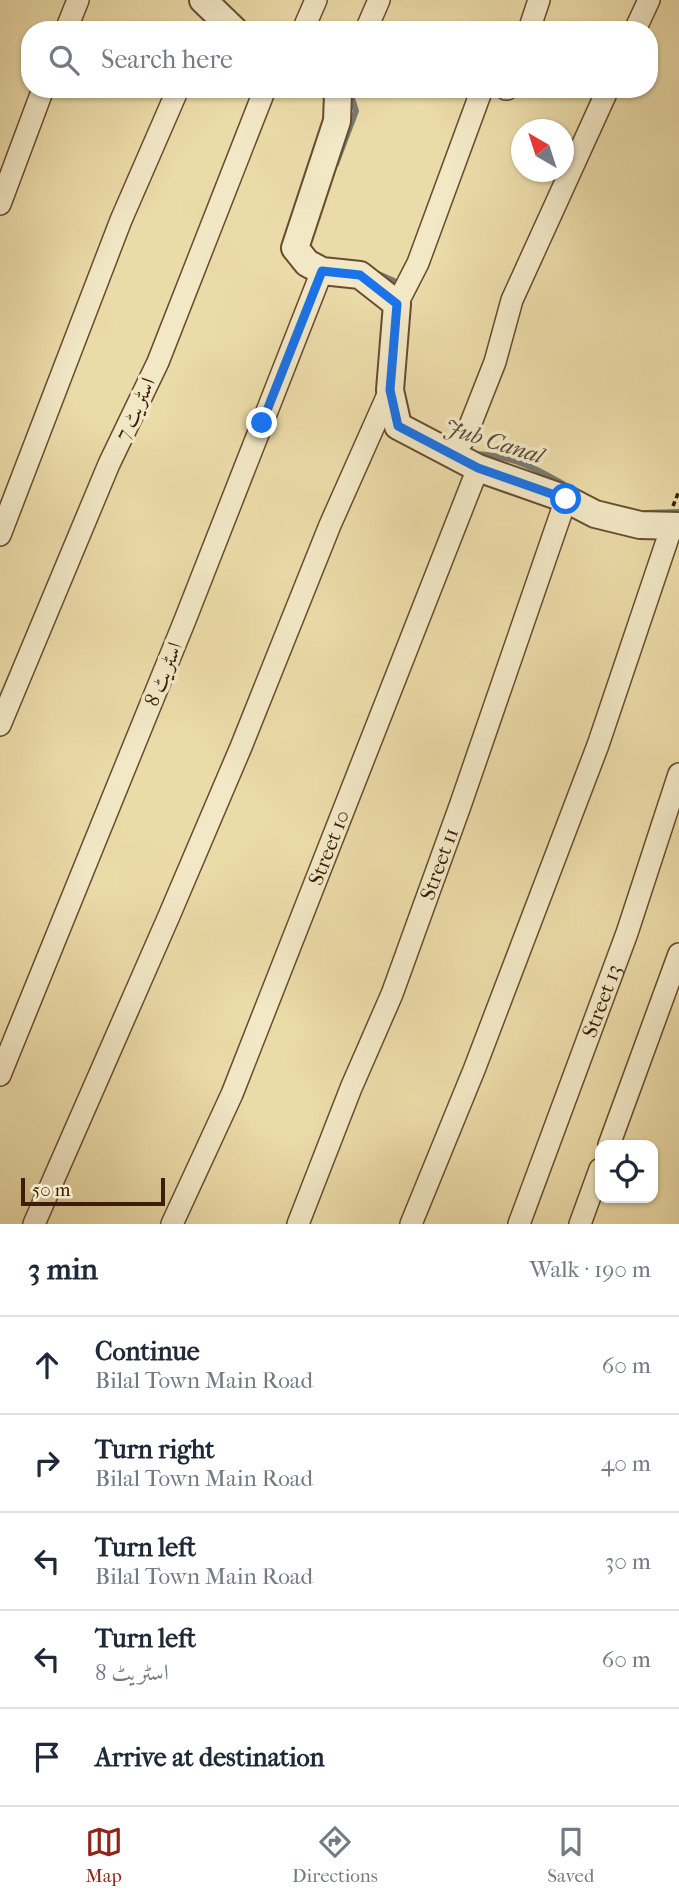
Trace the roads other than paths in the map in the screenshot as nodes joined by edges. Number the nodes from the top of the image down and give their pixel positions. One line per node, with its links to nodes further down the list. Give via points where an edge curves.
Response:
1 (78, 0): 7 (street)
2 (203, 0): 8 (street)
3 (316, 0): 9 (street)
4 (379, 0): 10 (street)
5 (539, 0): 11 (street)
6 (649, 0): 12 (street)
7 (70, 21)
8 (219, 21)
9 (307, 21)
10 (370, 21)
11 (532, 21)
12 (639, 21)
13 (40, 98): 19 (street)
14 (174, 98): 27 (street, via 121,220)
15 (261, 98): 28 (street, اسٹریٹ 7, via 158,362 109,464)
16 (338, 98): 20 (street, via 337,121 295,248 307,263)
17 (479, 98): 21 (street, via 418,263)
18 (604, 98): 23 (street, via 512,300 495,362 465,438)
19 (0, 204)
20 (322, 271): 21 (street, via 360,275); 31 (street, اسٹریٹ 8)
21 (397, 304): 22 (street)
22 (390, 390): 23 (street, via 398,426); 34 (street)
23 (450, 455): 24 (street)
24 (478, 468): 25 (street); 35 (street, Street 10, via 232,1094)
25 (566, 499): 26 (street, via 595,514 640,525); 36 (street, Street 11, via 392,994)
26 (676, 526): 37 (street, via 598,745)
27 (0, 535)
28 (0, 725)
29 (679, 774): 38 (street, Street 13, via 627,933)
30 (679, 954): 32 (street)
31 (0, 1075)
32 (611, 1140)
33 (595, 1183): 39 (street)
34 (34, 1224)
35 (172, 1224)
36 (299, 1224)
37 (411, 1224)
38 (519, 1224)
39 (580, 1224)

